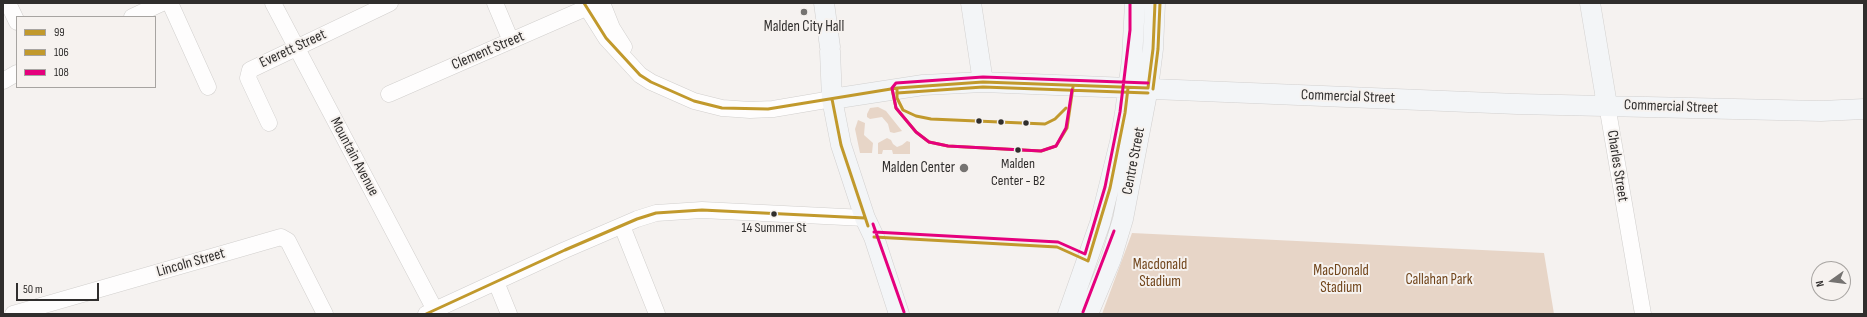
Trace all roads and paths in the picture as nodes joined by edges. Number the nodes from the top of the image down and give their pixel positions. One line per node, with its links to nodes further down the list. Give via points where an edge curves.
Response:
1 (8, 3): 15 (street)
2 (162, 3): 14 (street)
3 (170, 3): 21 (street)
4 (273, 3): 17 (street, Mountain Avenue)
5 (390, 3): 17 (street, Everett Street)
6 (495, 3): 16 (street)
7 (602, 3): 23 (street, via 612,28 627,51)
8 (824, 3): 25 (main road, via 830,49)
9 (971, 3): 20 (main road)
10 (1135, 3): 22 (main road, Centre Street)
11 (1155, 3): 22 (main road, Centre Street, via 1153,49)
12 (1590, 3): 26 (main road, Charles Street)
13 (585, 6): 16 (street, Clement Street); 23 (street, via 606,38 640,75)
14 (134, 16)
15 (16, 20)
16 (511, 42): 24 (street, Clement Street)
17 (297, 48): 28 (street, Everett Street, via 248,72 248,78); 33 (street, Mountain Avenue)
18 (16, 74): 19 (street)
19 (3, 81)
20 (983, 82): 22 (main road, Commercial Street); 25 (main road, Commercial Street, via 923,85)
21 (208, 87)
22 (1138, 88): 26 (main road, Commercial Street, via 1517,104); 39 (main road, Centre Street, via 1123,128 1106,204); 40 (main road, Centre Street, via 1123,219)
23 (672, 91): 25 (street, via 705,104 744,110 773,109)
24 (389, 94)
25 (832, 99): 29 (main road, via 841,145)
26 (1607, 105): 27 (main road, Commercial Street, via 1821,111); 31 (street, Charles Street)
27 (1864, 109)
28 (269, 123)
29 (867, 222): 30 (street, via 719,210 676,210 650,214); 34 (main road)
30 (622, 226): 32 (street); 38 (street)
31 (1628, 233): 41 (street, Charles Street, via 1627,268); 42 (street, Charles Street)
32 (496, 282): 33 (street); 37 (street)
33 (430, 312)
34 (897, 313)
35 (13, 314): 36 (street, Lincoln Street, via 282,237 288,241)
36 (325, 314)
37 (509, 314)
38 (657, 314)
39 (1068, 314)
40 (1088, 314)
41 (1632, 314)
42 (1643, 314)

